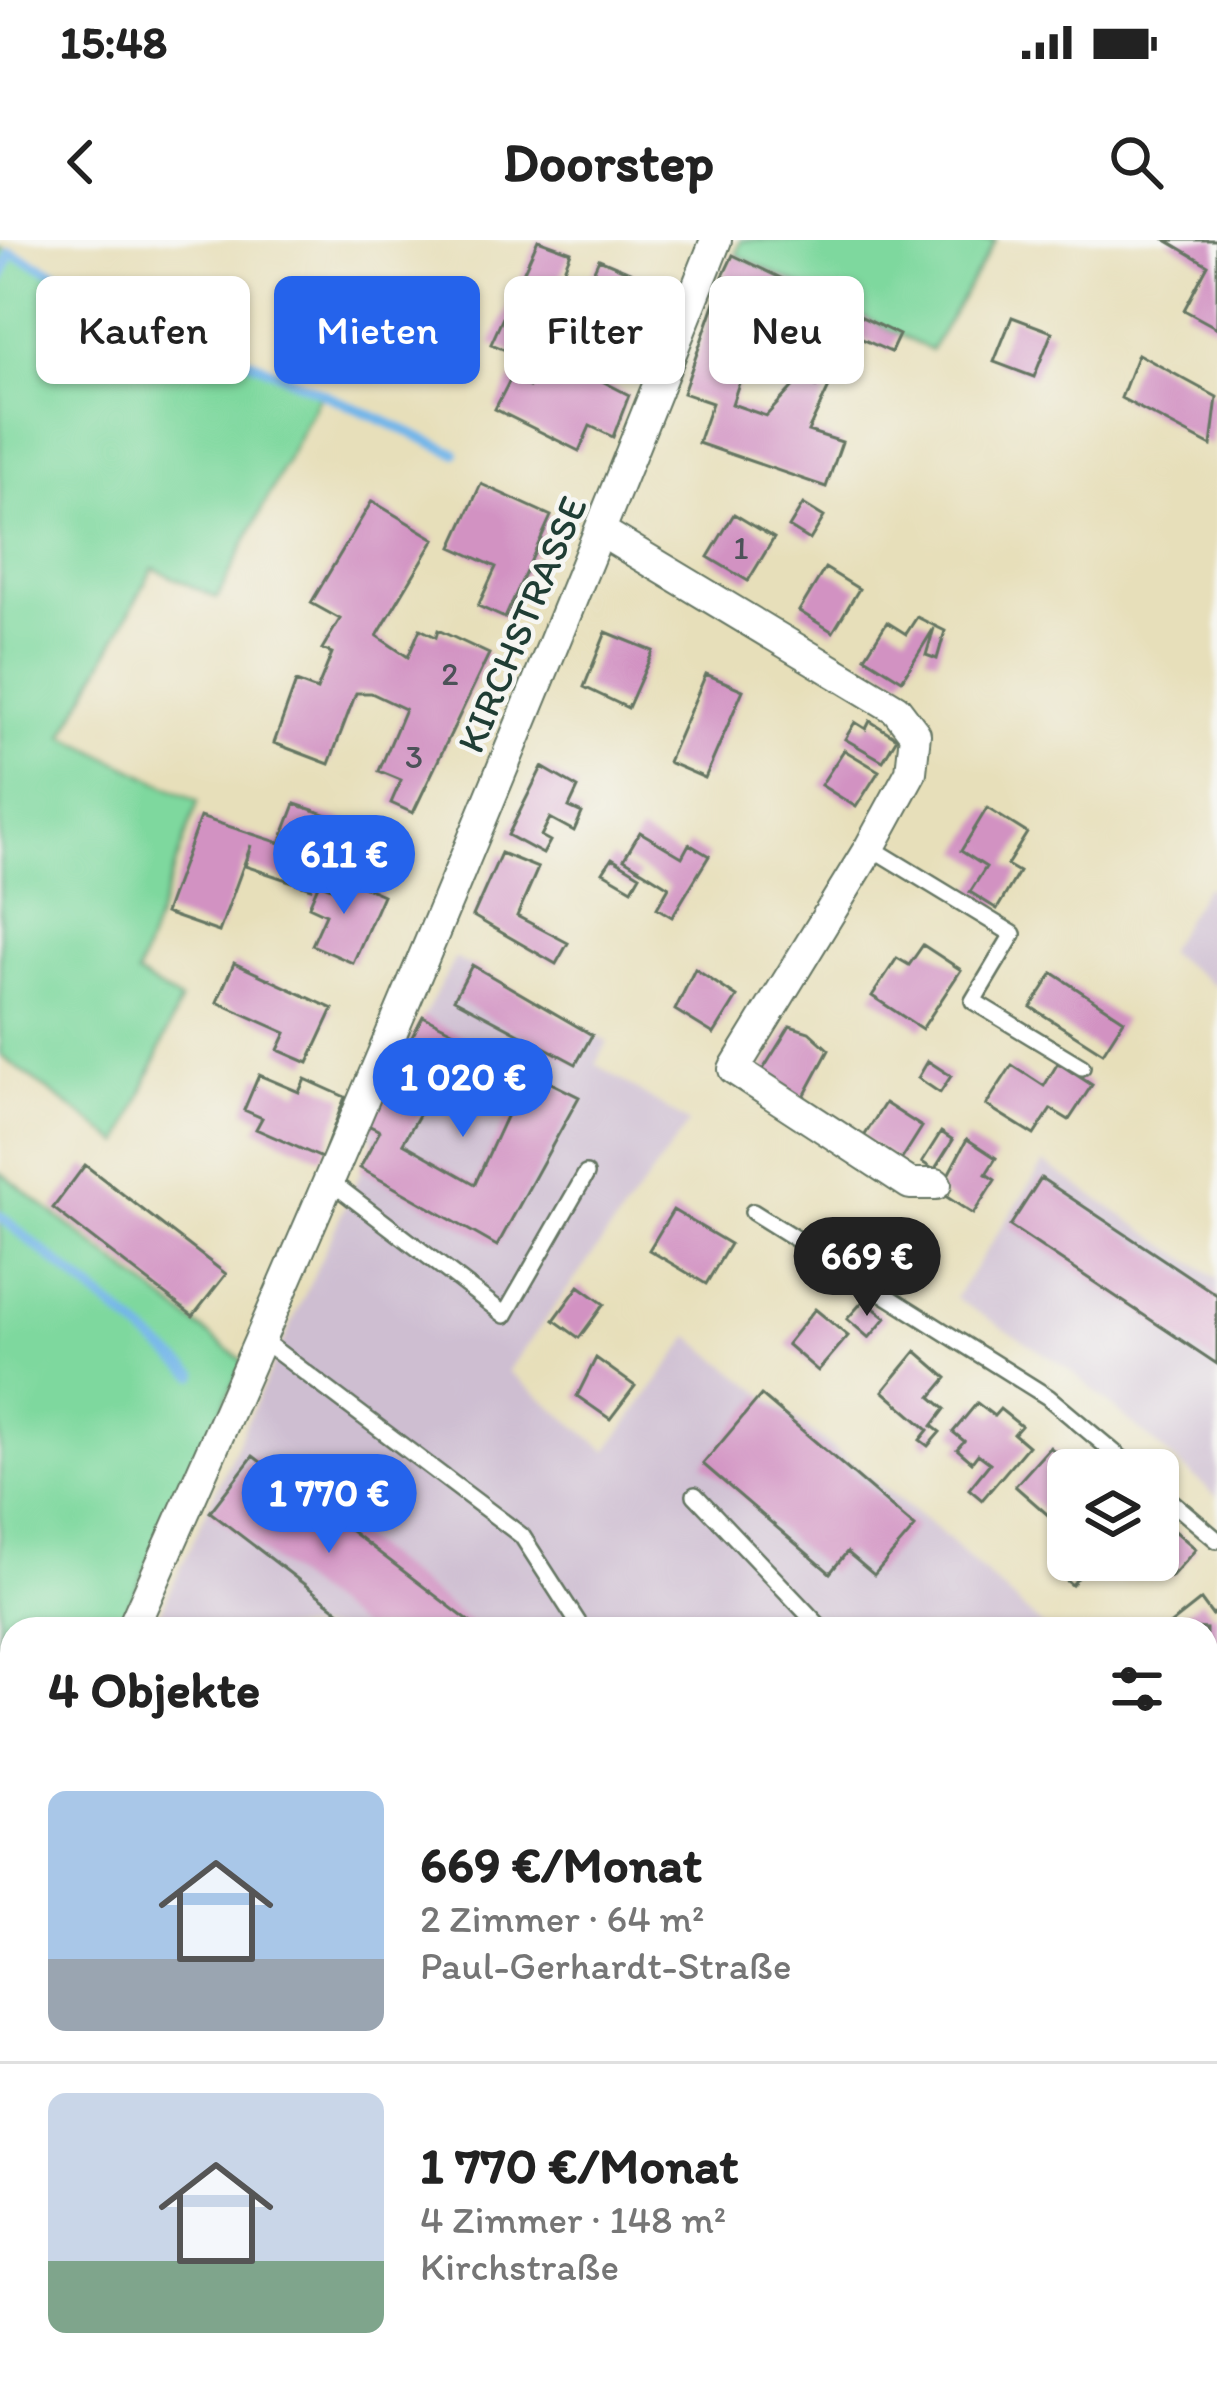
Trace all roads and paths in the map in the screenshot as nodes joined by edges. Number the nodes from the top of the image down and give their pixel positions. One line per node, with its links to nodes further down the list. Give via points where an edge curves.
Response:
1 (716, 240): 2 (street, KIRCHSTRASSE)
2 (602, 532): 3 (street, via 896,709 915,734 910,772); 6 (street, KIRCHSTRASSE)
3 (870, 847): 4 (lane, via 1013,934 973,1001); 7 (street, via 734,1069 910,1184)
4 (1082, 1066)
5 (586, 1174): 6 (lane, via 506,1315)
6 (330, 1181): 9 (street, KIRCHSTRASSE)
7 (936, 1184)
8 (753, 1212): 10 (lane, via 1048,1396)
9 (262, 1340): 14 (street, KIRCHSTRASSE); 15 (lane, via 522,1536)
10 (1110, 1449)
11 (695, 1495): 16 (lane)
12 (1179, 1508): 13 (lane)
13 (1217, 1540)
14 (137, 1617)
15 (574, 1617)
16 (811, 1617)

